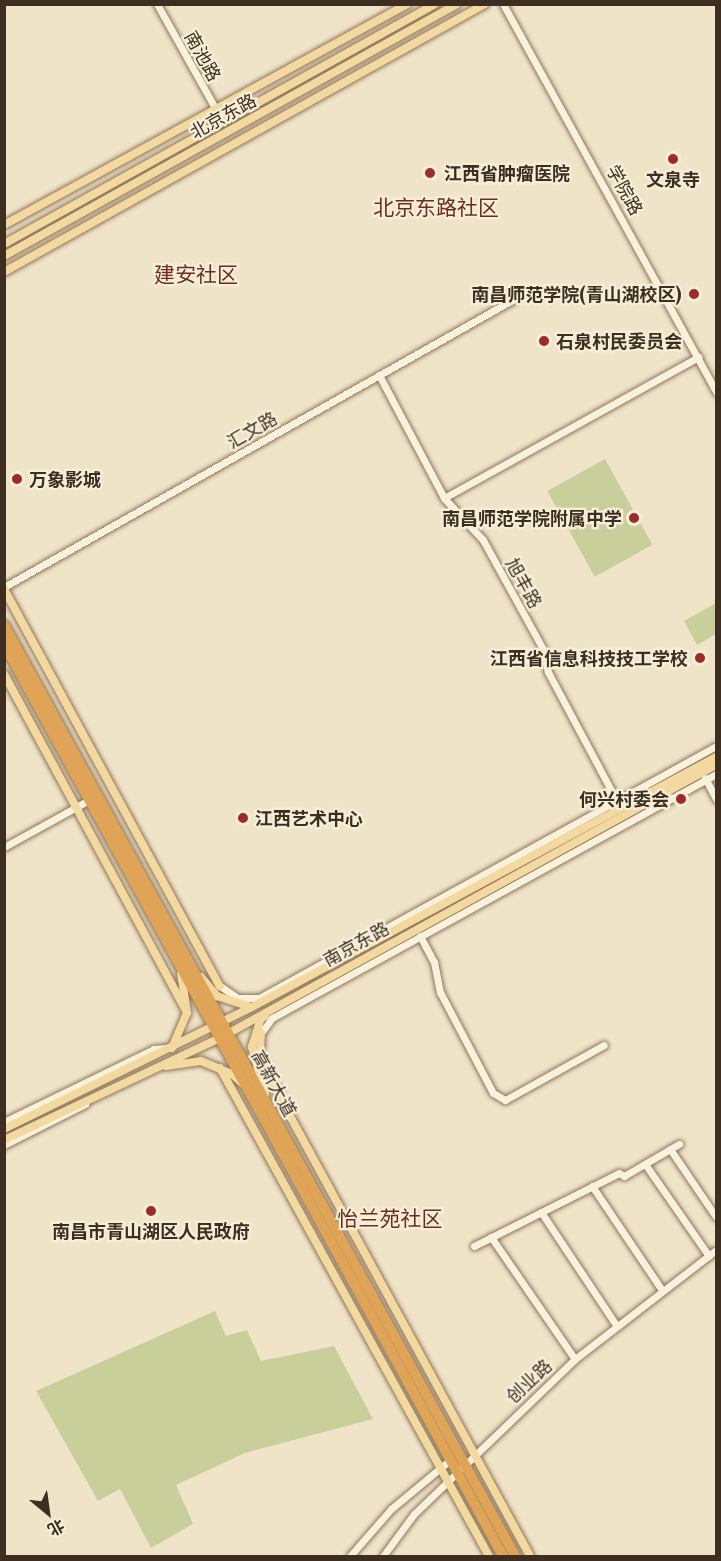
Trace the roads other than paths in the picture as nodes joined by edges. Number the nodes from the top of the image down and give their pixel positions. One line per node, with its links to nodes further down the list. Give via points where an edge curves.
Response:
1 (157, 4): 7 (street, 南池路)
2 (407, 4): 7 (main road)
3 (435, 4): 8 (main road, 北京东路)
4 (457, 4): 11 (main road, 北京东路)
5 (485, 4): 12 (main road)
6 (503, 4): 14 (street, 学院路)
7 (215, 108): 8 (street, 南池路); 9 (main road)
8 (223, 122): 10 (main road, 北京东路)
9 (4, 225)
10 (4, 244)
11 (4, 256)
12 (4, 272)
13 (514, 299): 15 (street, 汇文路)
14 (698, 357): 16 (street, 学院路); 17 (street)
15 (380, 375): 17 (street, 旭丰路); 18 (street, 汇文路)
16 (717, 392)
17 (444, 498): 30 (street, 旭丰路, via 483,540 543,649 548,672)
18 (4, 588): 35 (main road)
19 (4, 626): 33 (highway, 高新大道)
20 (4, 644): 27 (highway, 高新大道)
21 (4, 674): 29 (main road)
22 (717, 746): 30 (street)
23 (717, 757): 30 (main road, 南京东路)
24 (717, 765): 26 (main road, 南京东路)
25 (717, 774): 26 (street)
26 (704, 776): 28 (street); 30 (main road, 南京东路); 32 (street)
27 (89, 800): 29 (street); 33 (highway, 高新大道)
28 (717, 800)
29 (77, 807): 31 (street); 39 (main road)
30 (621, 808): 35 (street, via 259,998 238,998); 36 (main road, 南京东路); 38 (main road, 南京东路)
31 (4, 847)
32 (420, 936): 34 (street); 43 (street, via 434,962 440,992 493,1093 505,1100)
33 (184, 964): 38 (main road, via 217,996); 39 (main road); 40 (highway, 高新大道)
34 (334, 984): 36 (street); 41 (street, via 272,1018)
35 (220, 986)
36 (301, 993): 37 (main road, 南京东路)
37 (281, 1004): 42 (main road, 南京东路); 49 (main road, via 260,1020 252,1047)
38 (252, 1007): 40 (main road, 南京东路)
39 (187, 1013): 44 (main road)
40 (218, 1025): 42 (highway, 高新大道); 44 (main road, 南京东路)
41 (261, 1033): 67 (main road, via 260,1054 271,1079)
42 (224, 1035): 45 (main road, 南京东路); 47 (highway, 高新大道); 49 (highway, 高新大道)
43 (604, 1045)
44 (172, 1048): 50 (street, via 154,1049); 51 (main road, 南京东路)
45 (160, 1066): 46 (main road, via 201,1061); 48 (main road, 南京东路)
46 (220, 1068): 47 (main road); 69 (main road)
47 (246, 1086): 68 (highway, 高新大道)
48 (89, 1100): 52 (main road, 南京东路); 54 (street, via 76,1111)
49 (268, 1106): 70 (highway, 高新大道)
50 (4, 1122)
51 (4, 1129)
52 (4, 1140)
53 (679, 1144): 55 (street)
54 (4, 1145)
55 (670, 1149): 56 (street); 59 (street)
56 (645, 1164): 57 (street); 63 (street)
57 (592, 1186): 58 (street); 64 (street)
58 (541, 1212): 60 (street); 65 (street)
59 (717, 1217)
60 (491, 1238): 61 (street); 66 (street)
61 (474, 1246)
62 (717, 1250): 63 (street, 创业路)
63 (709, 1256): 64 (street, 创业路)
64 (662, 1290): 65 (street, 创业路)
65 (616, 1324): 66 (street, 创业路)
66 (575, 1359): 67 (street, 创业路)
67 (475, 1454): 70 (street, 创业路); 77 (main road)
68 (450, 1460): 69 (street); 70 (highway, 高新大道)
69 (440, 1468): 71 (main road); 72 (street, via 391,1509)
70 (460, 1468): 71 (street, 创业路); 75 (highway, 高新大道); 76 (highway, 高新大道)
71 (447, 1480): 73 (street, 创业路, via 414,1514); 74 (main road)
72 (350, 1557)
73 (383, 1557)
74 (489, 1557)
75 (503, 1557)
76 (515, 1557)
77 (530, 1557)

